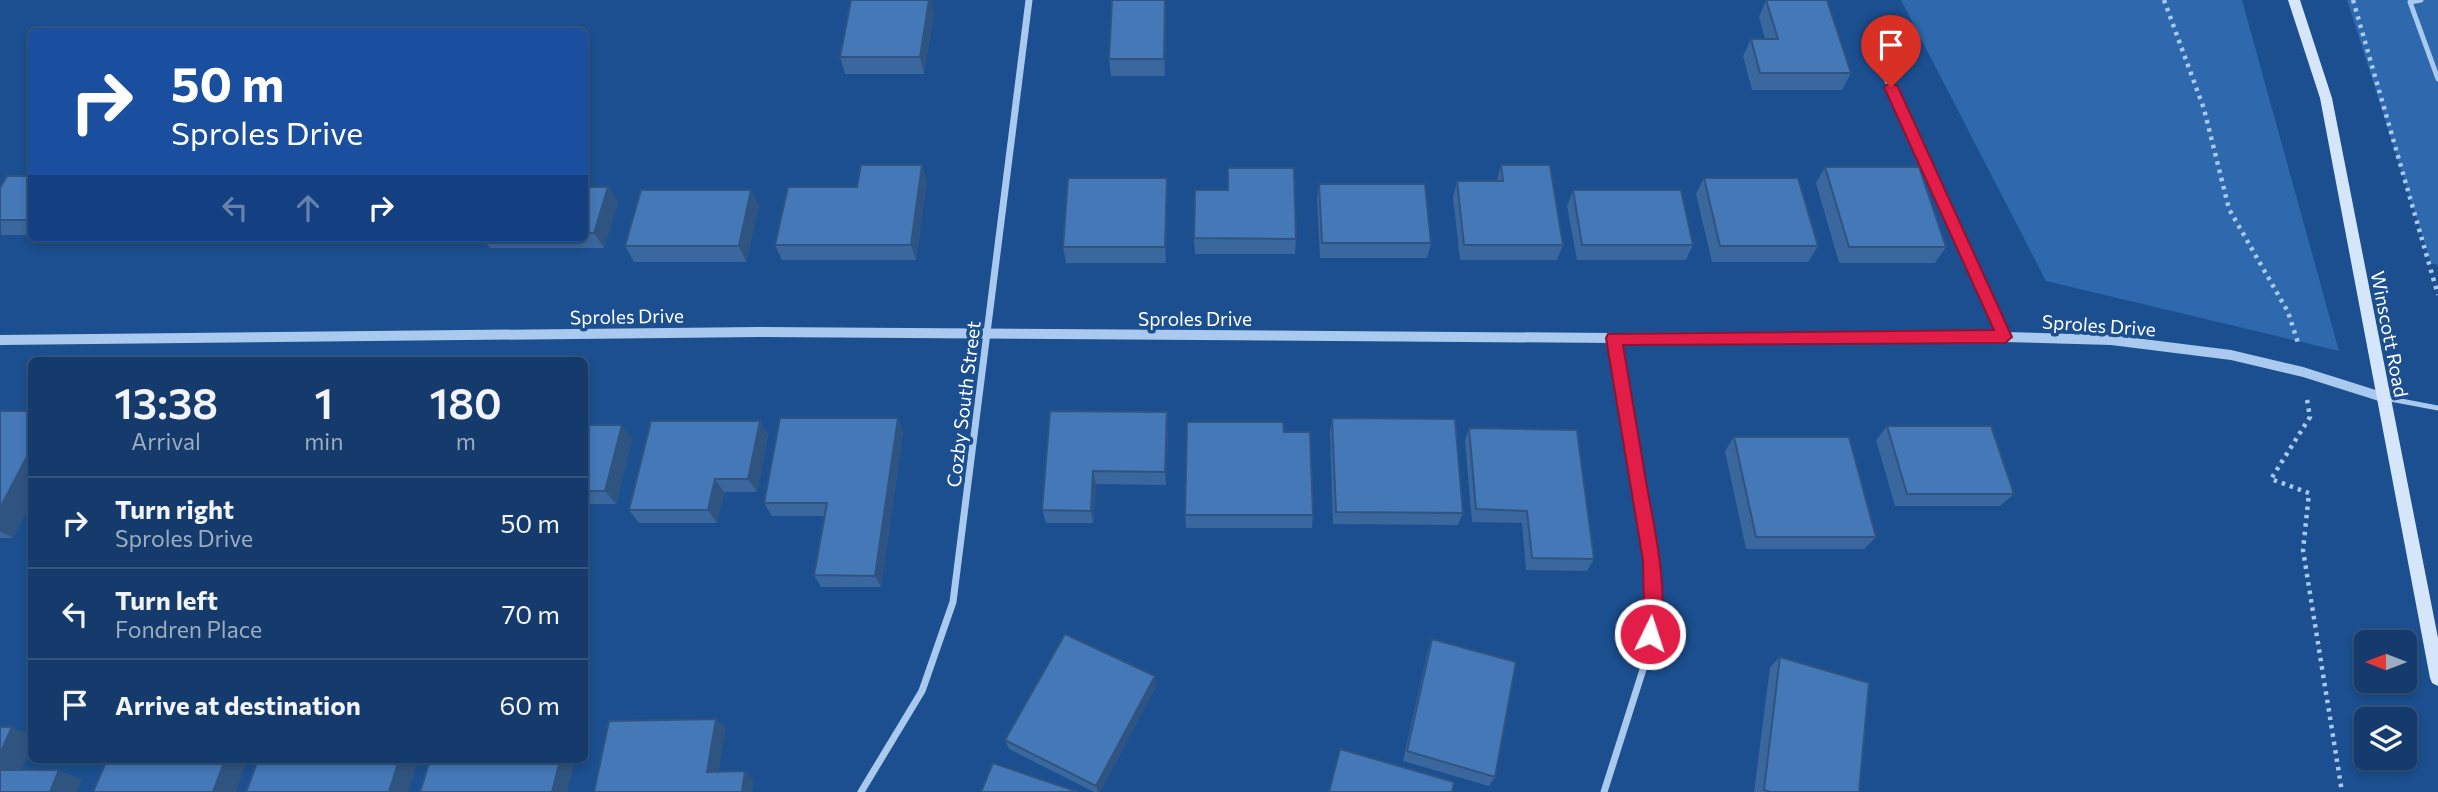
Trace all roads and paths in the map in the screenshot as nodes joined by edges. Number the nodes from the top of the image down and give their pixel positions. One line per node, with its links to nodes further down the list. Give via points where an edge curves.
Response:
1 (1030, 0): 8 (street, Cozby South Street)
2 (2294, 0): 12 (main road, Winscott Road, via 2326,98)
3 (2353, 0): 7 (path)
4 (2421, 0): 6 (lane, via 2410,2)
5 (1868, 37): 9 (street)
6 (2438, 79)
7 (2438, 295)
8 (988, 334): 10 (street, Sproles Drive); 11 (street, Sproles Drive); 15 (street, Cozby South Street, via 953,602 922,691)
9 (2005, 337): 10 (street, Sproles Drive); 12 (street, Sproles Drive, via 2111,340 2231,355)
10 (1614, 338): 16 (street, via 1651,560 1653,611 1647,657)
11 (0, 340)
12 (2382, 397): 13 (lane); 14 (main road, Winscott Road)
13 (2438, 408)
14 (2438, 678)
15 (861, 792)
16 (1604, 792)

